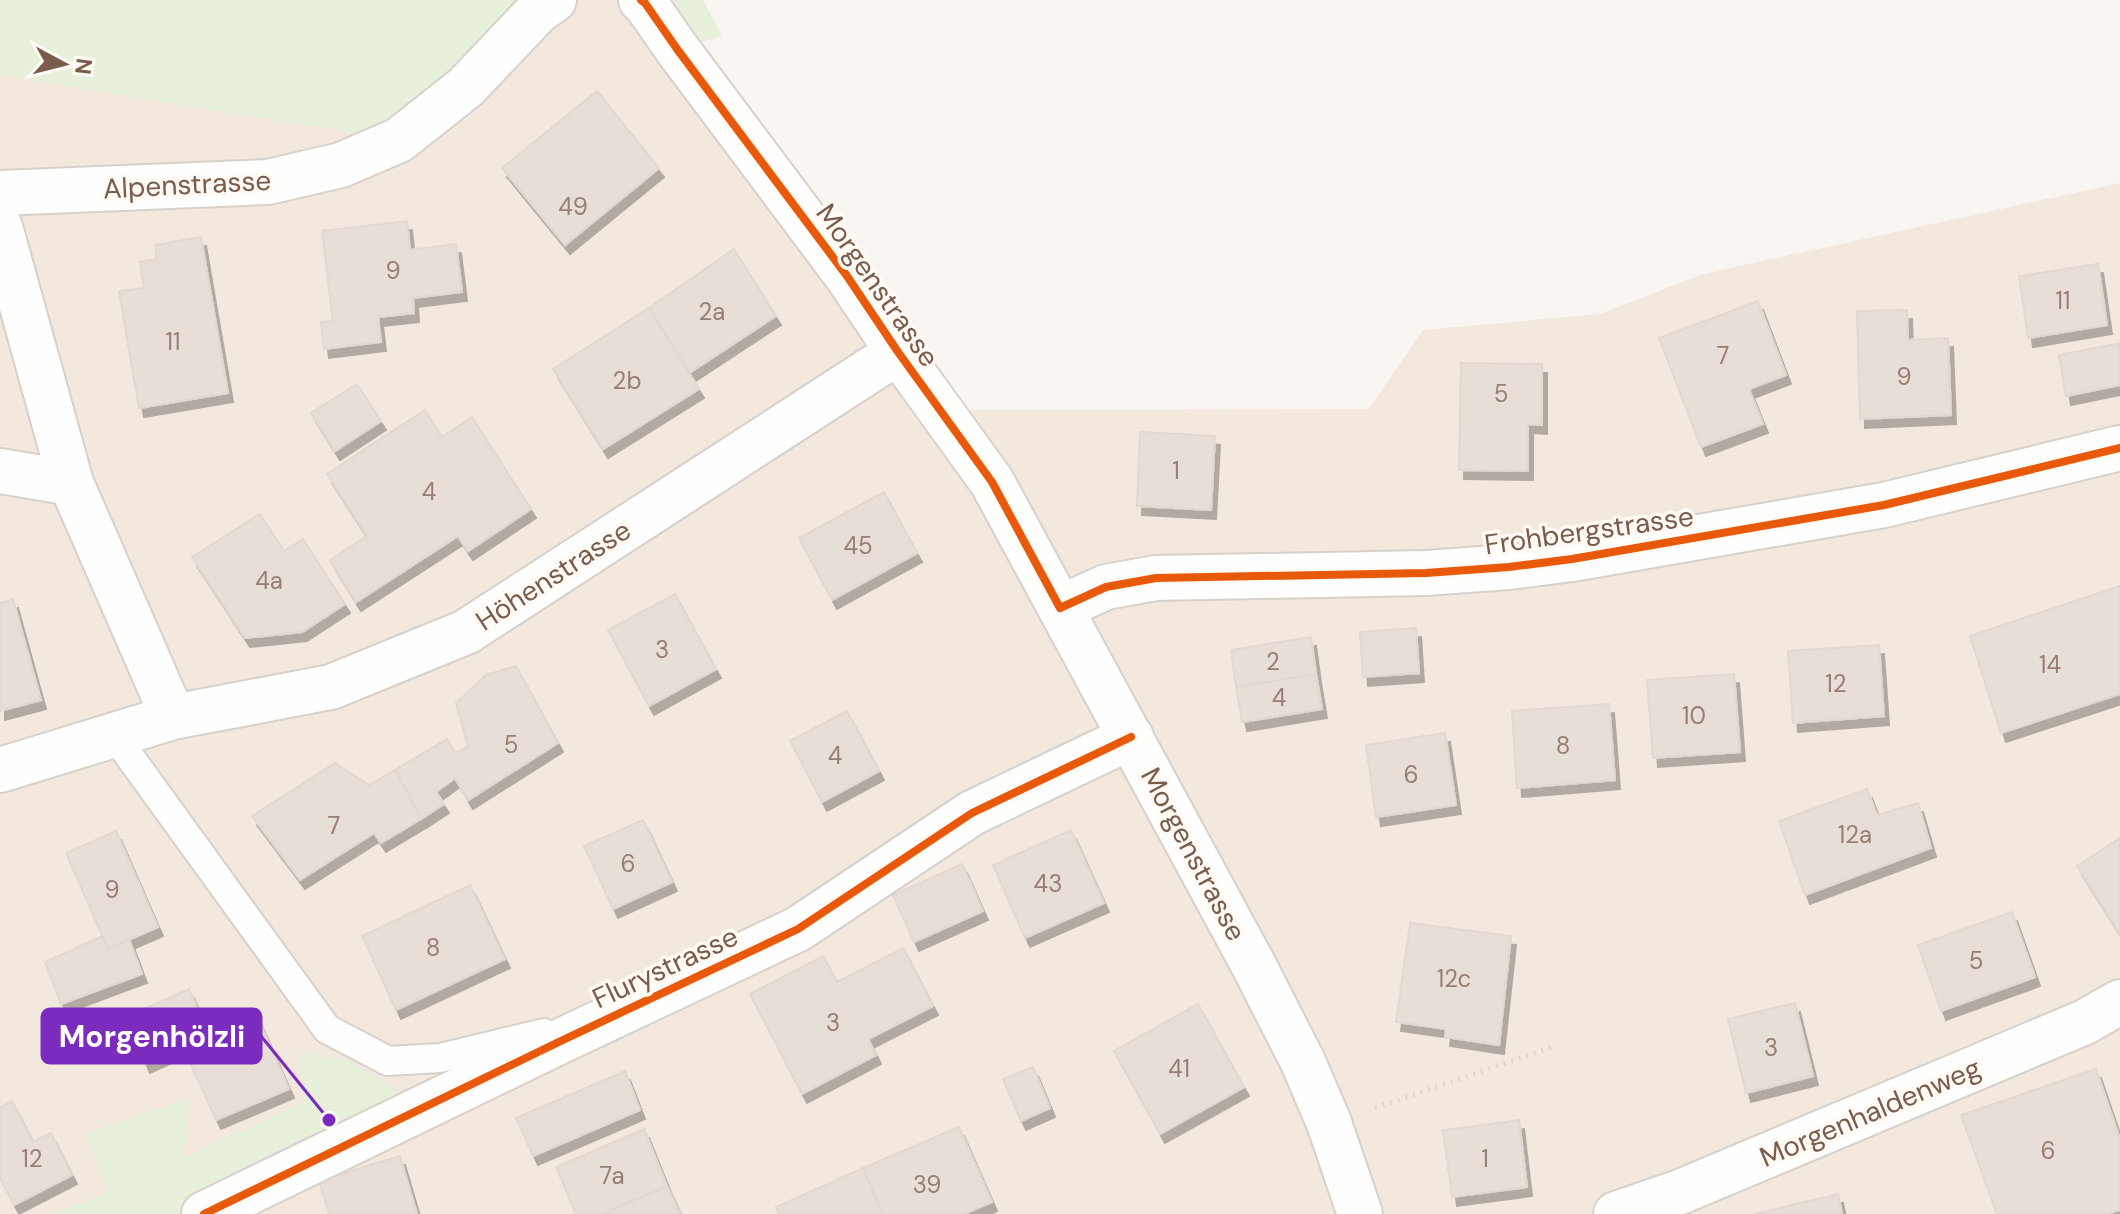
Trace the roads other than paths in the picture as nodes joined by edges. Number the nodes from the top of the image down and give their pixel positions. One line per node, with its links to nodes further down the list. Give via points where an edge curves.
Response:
1 (554, 0): 3 (street, Alpenstrasse, via 466,87 399,140 341,165 268,182)
2 (641, 0): 5 (street, Morgenstrasse)
3 (0, 193)
4 (0, 227): 8 (street)
5 (898, 352): 9 (street, Morgenstrasse, via 992,482); 10 (street, Höhenstrasse, via 466,632 331,687)
6 (2120, 448): 9 (street, Frohbergstrasse, via 1884,505 1572,559 1426,573 1156,578 1106,587)
7 (0, 471): 8 (street)
8 (71, 483): 10 (street)
9 (1060, 608): 12 (street, Morgenstrasse)
10 (173, 717): 11 (street, Höhenstrasse)
11 (114, 735): 13 (street, Höhenstrasse); 15 (lane, Flurystrasse, via 327,1029 388,1061 440,1058)
12 (1131, 737): 15 (street, Flurystrasse, via 972,813 798,929); 17 (street, Morgenstrasse, via 1303,1062)
13 (0, 770)
14 (2120, 1002): 18 (street, Morgenhaldenweg, via 2085,1022)
15 (610, 1018): 16 (street, Flurystrasse)
16 (204, 1214)
17 (1360, 1214)
18 (1616, 1214)

